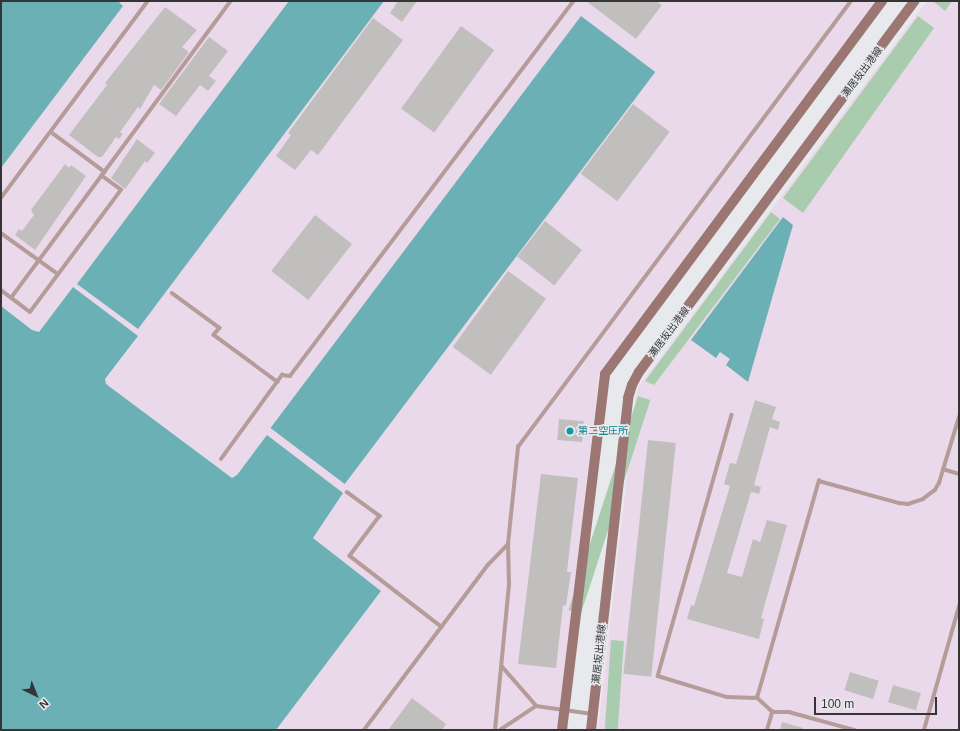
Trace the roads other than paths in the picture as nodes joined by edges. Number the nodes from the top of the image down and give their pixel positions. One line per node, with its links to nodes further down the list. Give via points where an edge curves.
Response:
1 (148, 1): 7 (lane)
2 (231, 1): 8 (lane)
3 (574, 1): 17 (lane, via 290,376 282,375)
4 (851, 1): 24 (lane, via 518,447)
5 (882, 1): 30 (main road, via 605,374)
6 (915, 1): 32 (main road, 瀬居坂出港線, via 632,385 628,398)
7 (51, 132): 8 (lane); 10 (lane)
8 (105, 172): 9 (lane)
9 (102, 176): 12 (lane); 13 (lane, via 121,190)
10 (1, 198)
11 (1, 233): 12 (lane)
12 (39, 261): 13 (lane); 16 (lane)
13 (58, 274): 16 (lane, via 30,312)
14 (1, 290): 16 (lane)
15 (172, 293): 17 (lane, via 220,328 214,336)
16 (11, 298)
17 (278, 382): 20 (lane)
18 (732, 415): 28 (lane, via 658,676 728,697)
19 (959, 418): 21 (lane)
20 (221, 459)
21 (943, 469): 22 (lane); 28 (lane, via 939,483 930,496 908,504 819,481)
22 (959, 474)
23 (347, 492): 26 (lane, via 380,516 350,556)
24 (508, 544): 26 (lane); 27 (lane, via 509,584)
25 (959, 606): 40 (lane)
26 (442, 627): 33 (lane)
27 (502, 667): 29 (lane); 34 (lane)
28 (757, 698): 31 (lane)
29 (536, 706): 30 (lane); 35 (lane)
30 (564, 710): 32 (lane); 36 (main road)
31 (772, 712): 38 (lane); 39 (lane, via 789,712)
32 (592, 714): 37 (main road, 瀬居坂出港線)
33 (364, 730)
34 (495, 730)
35 (500, 730)
36 (562, 730)
37 (591, 730)
38 (767, 730)
39 (855, 730)
40 (924, 730)

